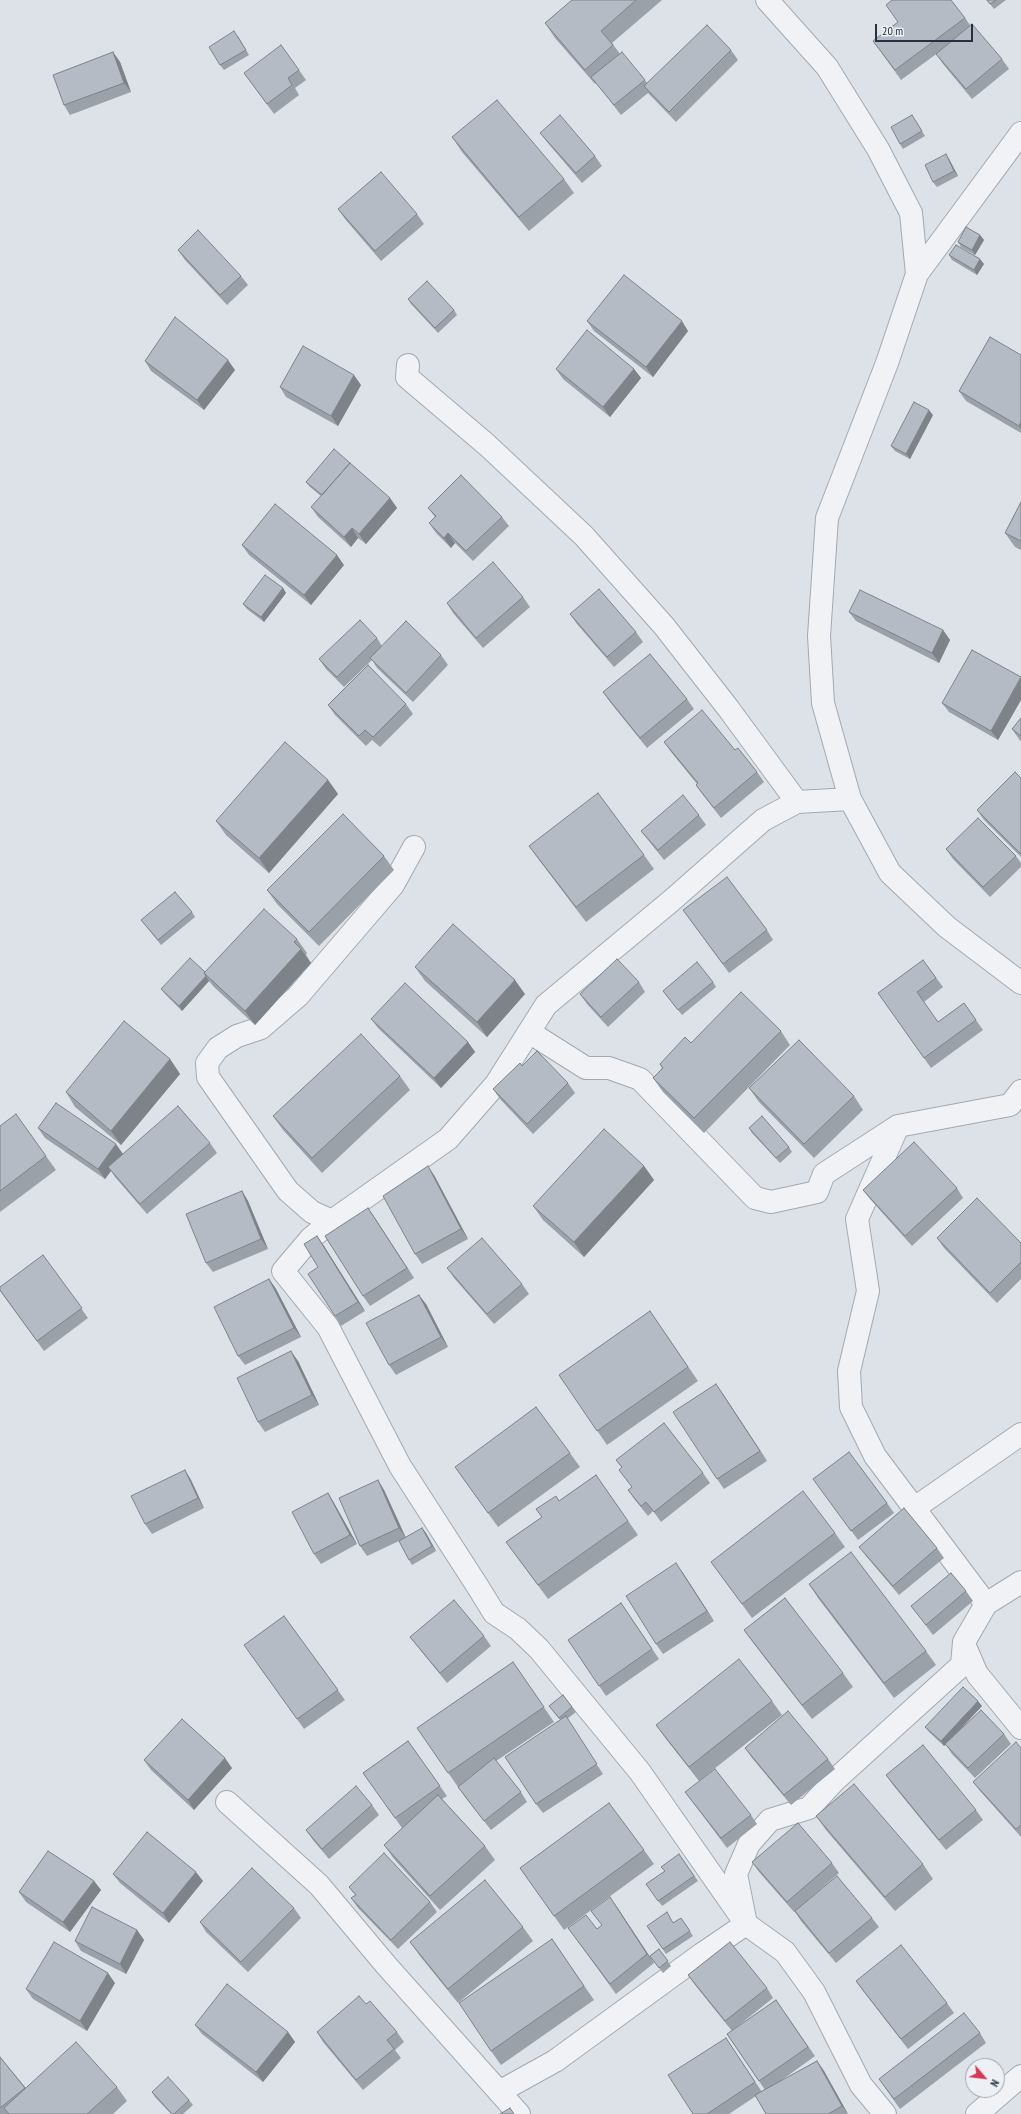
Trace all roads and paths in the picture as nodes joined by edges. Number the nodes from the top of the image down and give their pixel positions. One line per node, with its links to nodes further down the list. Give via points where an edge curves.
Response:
1 (767, 0): 3 (street, via 827,67 878,149 911,213)
2 (1021, 134): 3 (street)
3 (917, 274): 5 (street, via 827,518 819,636 823,703)
4 (408, 364): 6 (street, via 407,377 487,445 584,536 634,592 718,695)
5 (850, 799): 6 (street); 8 (street, via 890,873 947,927)
6 (797, 802): 9 (street, via 763,820 546,1005)
7 (414, 847): 12 (street, via 393,885 298,996 261,1028 237,1036 218,1048 207,1062 208,1077 288,1192 312,1212)
8 (1021, 982)
9 (529, 1032): 11 (street, via 586,1068 609,1068 640,1079 755,1198 771,1202 817,1192 824,1174); 12 (street, via 496,1084 448,1139)
10 (1021, 1091): 11 (street, via 1010,1105)
11 (898, 1126): 14 (street, via 857,1219 868,1292 849,1371 851,1407 875,1456)
12 (332, 1221): 20 (street, via 312,1238 283,1271 328,1327 400,1466 494,1612 518,1629 539,1649 640,1772)
13 (1021, 1434): 14 (street)
14 (913, 1509): 16 (street)
15 (1021, 1582): 16 (street)
16 (986, 1604): 17 (street)
17 (964, 1642): 18 (street, via 977,1674); 20 (street, via 962,1664 835,1780 809,1808 770,1820 748,1844 736,1874)
18 (1021, 1728)
19 (227, 1802): 22 (street, via 319,1885)
20 (746, 1924): 22 (street, via 555,2061); 24 (street, via 784,1952 814,1992 861,2085)
21 (1021, 2076): 25 (street)
22 (499, 2092): 23 (street)
23 (519, 2114)
24 (885, 2114)
25 (977, 2114)

